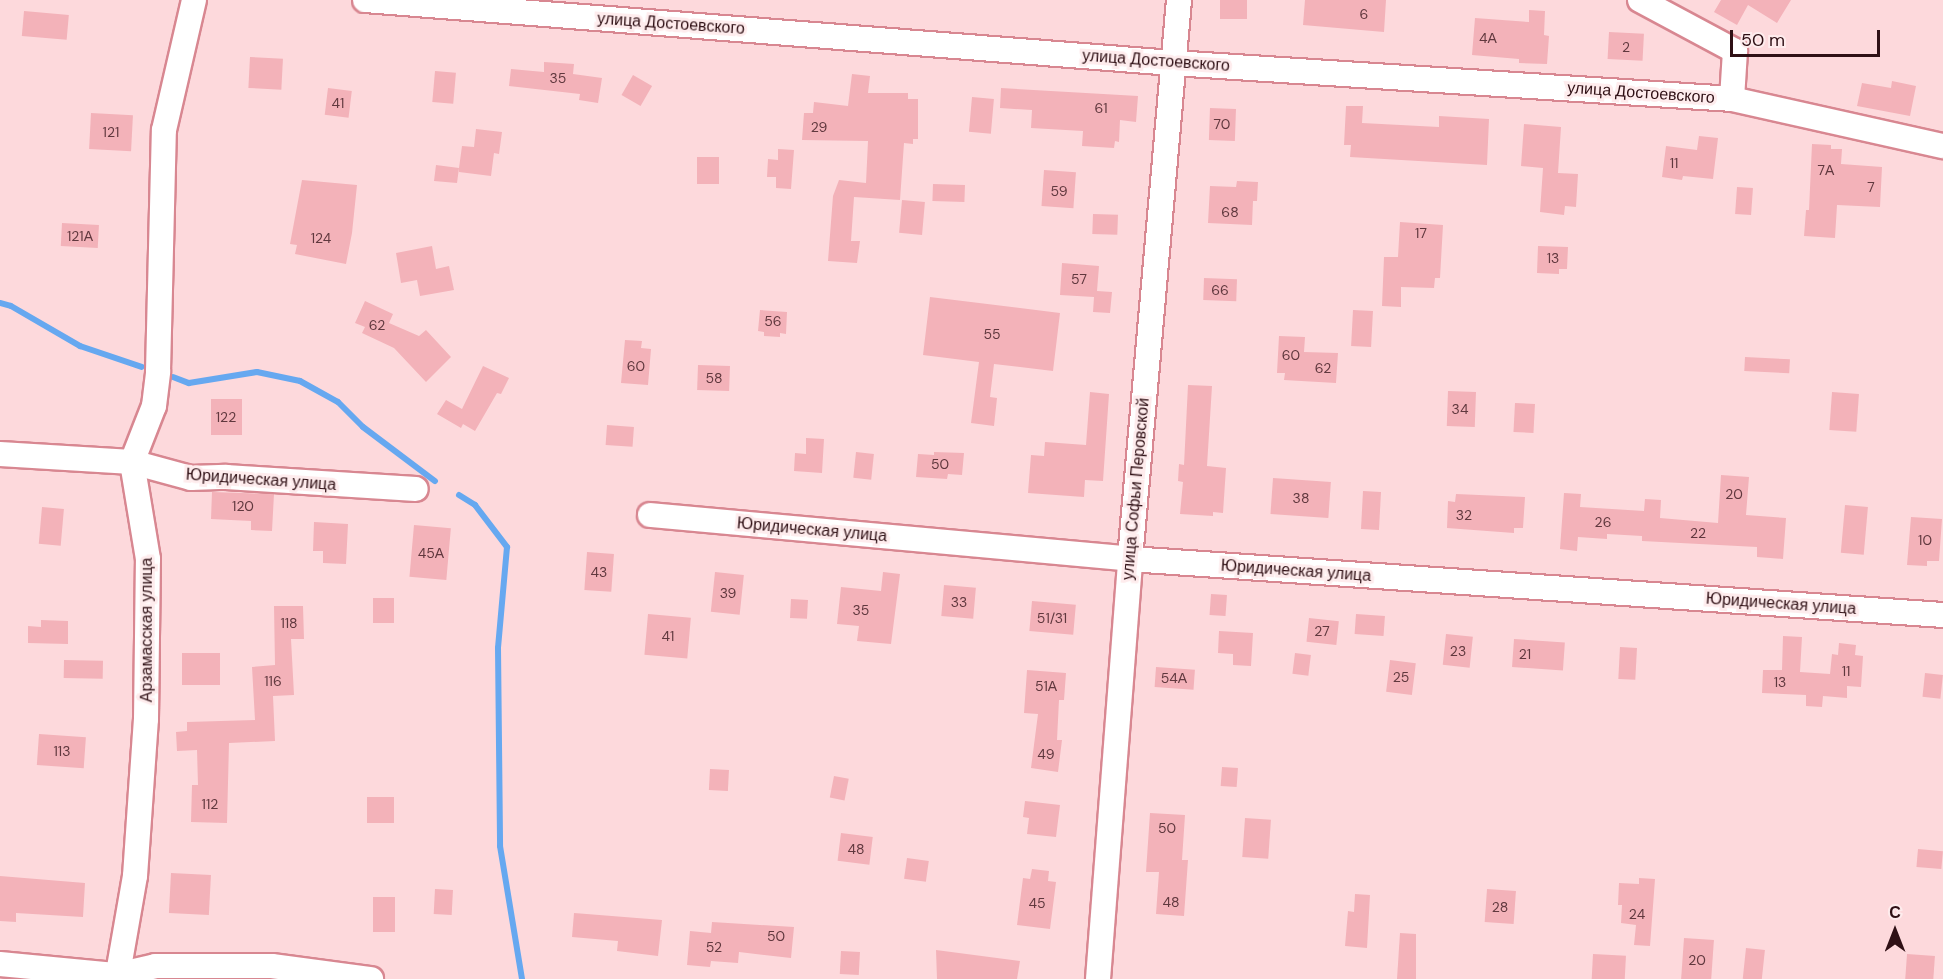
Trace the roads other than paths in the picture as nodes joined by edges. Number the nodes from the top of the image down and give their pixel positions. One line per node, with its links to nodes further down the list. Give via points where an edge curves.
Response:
1 (194, 0): 9 (street, via 164,130 154,406)
2 (365, 0): 5 (street, улица Достоевского)
3 (1179, 0): 5 (street, улица Софьи Перовской)
4 (1640, 0): 6 (street, via 1735,51)
5 (1173, 63): 6 (street, улица Достоевского); 12 (street, улица Софьи Перовской)
6 (1732, 99): 7 (street, улица Достоевского)
7 (1943, 146)
8 (0, 454): 9 (street, Юридическая улица)
9 (132, 462): 10 (street, Юридическая улица, via 191,478); 15 (street, Арзамасская улица, via 148,559 146,719 135,876)
10 (416, 489)
11 (650, 515): 12 (street, Юридическая улица)
12 (1130, 559): 13 (street, Юридическая улица); 17 (street, улица Софьи Перовской)
13 (1943, 615)
14 (0, 964): 15 (street)
15 (117, 977): 16 (street, via 155,966 272,966)
16 (371, 979)
17 (1098, 979)

